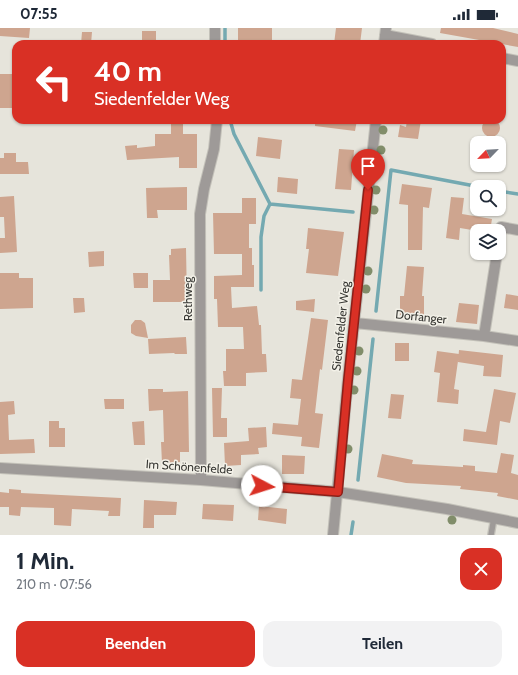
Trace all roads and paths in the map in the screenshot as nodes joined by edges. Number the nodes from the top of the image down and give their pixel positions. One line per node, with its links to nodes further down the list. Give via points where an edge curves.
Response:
1 (215, 28): 3 (street)
2 (385, 36): 4 (street)
3 (215, 40)
4 (408, 40)
5 (506, 59): 6 (street)
6 (518, 61)
7 (217, 124): 16 (street, Rethweg, via 214,150 200,214)
8 (376, 124): 12 (street, Siedenfelder Weg)
9 (506, 228): 10 (street)
10 (518, 230)
11 (497, 260): 13 (street)
12 (355, 323): 13 (street, Dorfanger); 17 (street, Siedenfelder Weg)
13 (484, 336): 14 (street, Dorfanger)
14 (518, 341)
15 (0, 468): 16 (street, Im Schönenfelde)
16 (201, 480): 17 (street, Im Schönenfelde)
17 (338, 492): 18 (street, Im Schönenfelde); 20 (street, Siedenfelder Weg)
18 (494, 518): 19 (street, Im Schönenfelde); 21 (lane)
19 (518, 523)
20 (333, 535)
21 (491, 535)

